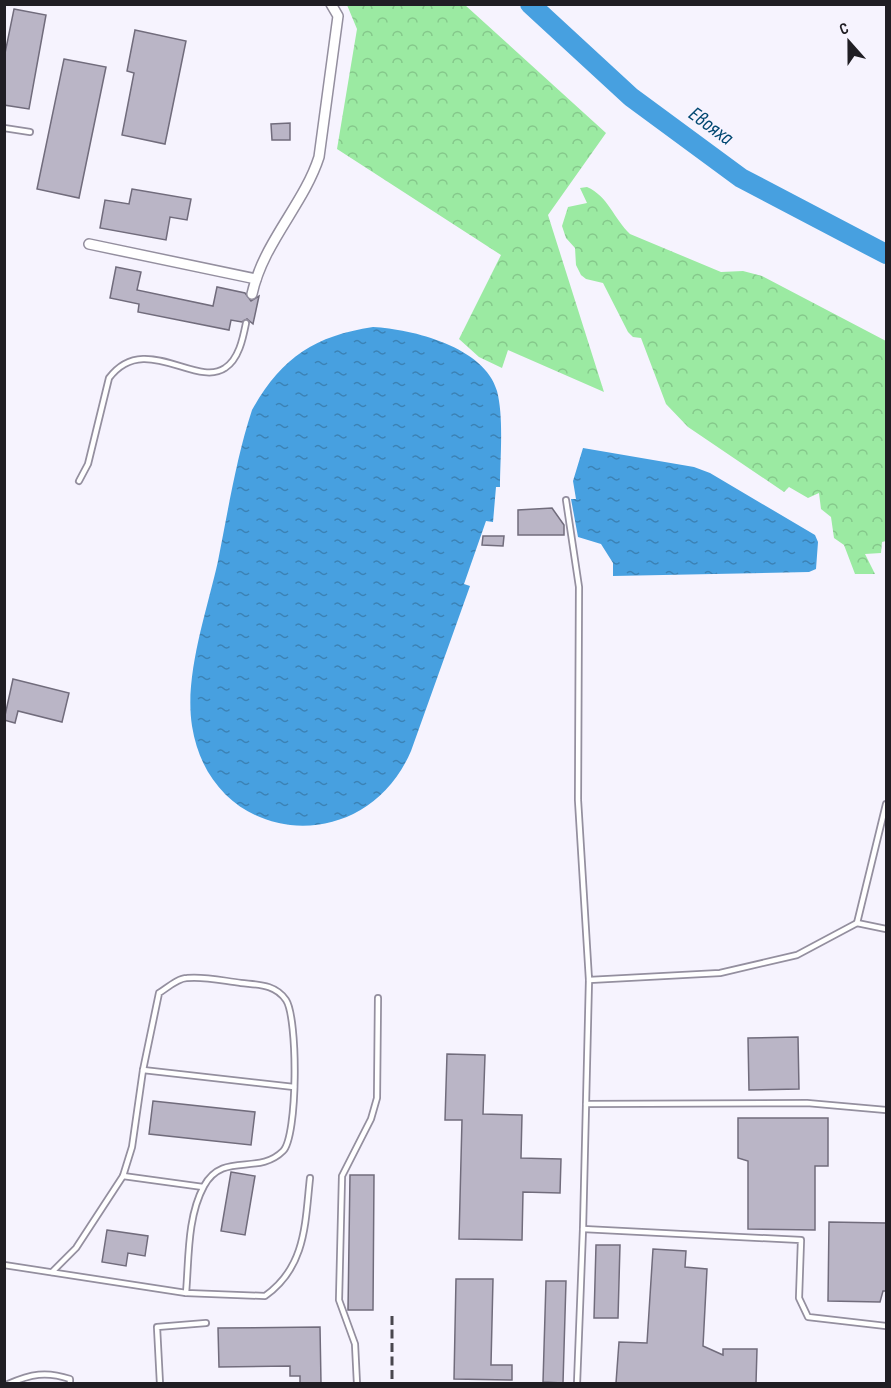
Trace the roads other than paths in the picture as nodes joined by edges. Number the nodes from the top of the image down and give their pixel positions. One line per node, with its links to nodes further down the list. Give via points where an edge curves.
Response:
1 (331, 4): 5 (street, via 338,16 319,156 313,176 286,217)
2 (4, 128): 3 (lane)
3 (30, 132)
4 (89, 244): 5 (street)
5 (256, 279): 6 (street)
6 (252, 294)
7 (246, 323): 8 (lane, via 234,360 224,369 209,372 139,358 117,368 110,378 88,464)
8 (79, 481)
9 (566, 500): 13 (lane, via 579,587 578,800)
10 (886, 804): 11 (lane)
11 (857, 923): 12 (lane); 13 (lane, via 797,955 720,973)
12 (886, 929)
13 (589, 980): 17 (lane)
14 (378, 998): 31 (lane, via 377,1098 342,1176 339,1300 355,1344)
15 (142, 1070): 16 (lane); 16 (lane, via 159,993 185,978 271,986 286,1000 292,1024); 19 (lane, via 132,1147)
16 (294, 1087): 21 (lane, via 289,1138 283,1151 256,1164 226,1166 214,1172)
17 (586, 1104): 18 (lane, via 807,1103); 22 (lane)
18 (886, 1110)
19 (123, 1176): 21 (lane); 24 (lane, via 76,1248)
20 (310, 1178): 25 (lane, via 303,1239 288,1276 273,1290 265,1296)
21 (203, 1187): 25 (lane, via 194,1214)
22 (584, 1228): 27 (lane, via 801,1240 799,1298 808,1317); 32 (lane)
23 (4, 1265): 24 (lane)
24 (52, 1272): 25 (lane)
25 (186, 1293)
26 (206, 1323): 30 (lane, via 157,1327)
27 (886, 1326)
28 (8, 1383): 29 (lane, via 48,1372 70,1379)
29 (70, 1383)
30 (160, 1383)
31 (357, 1383)
32 (577, 1383)

